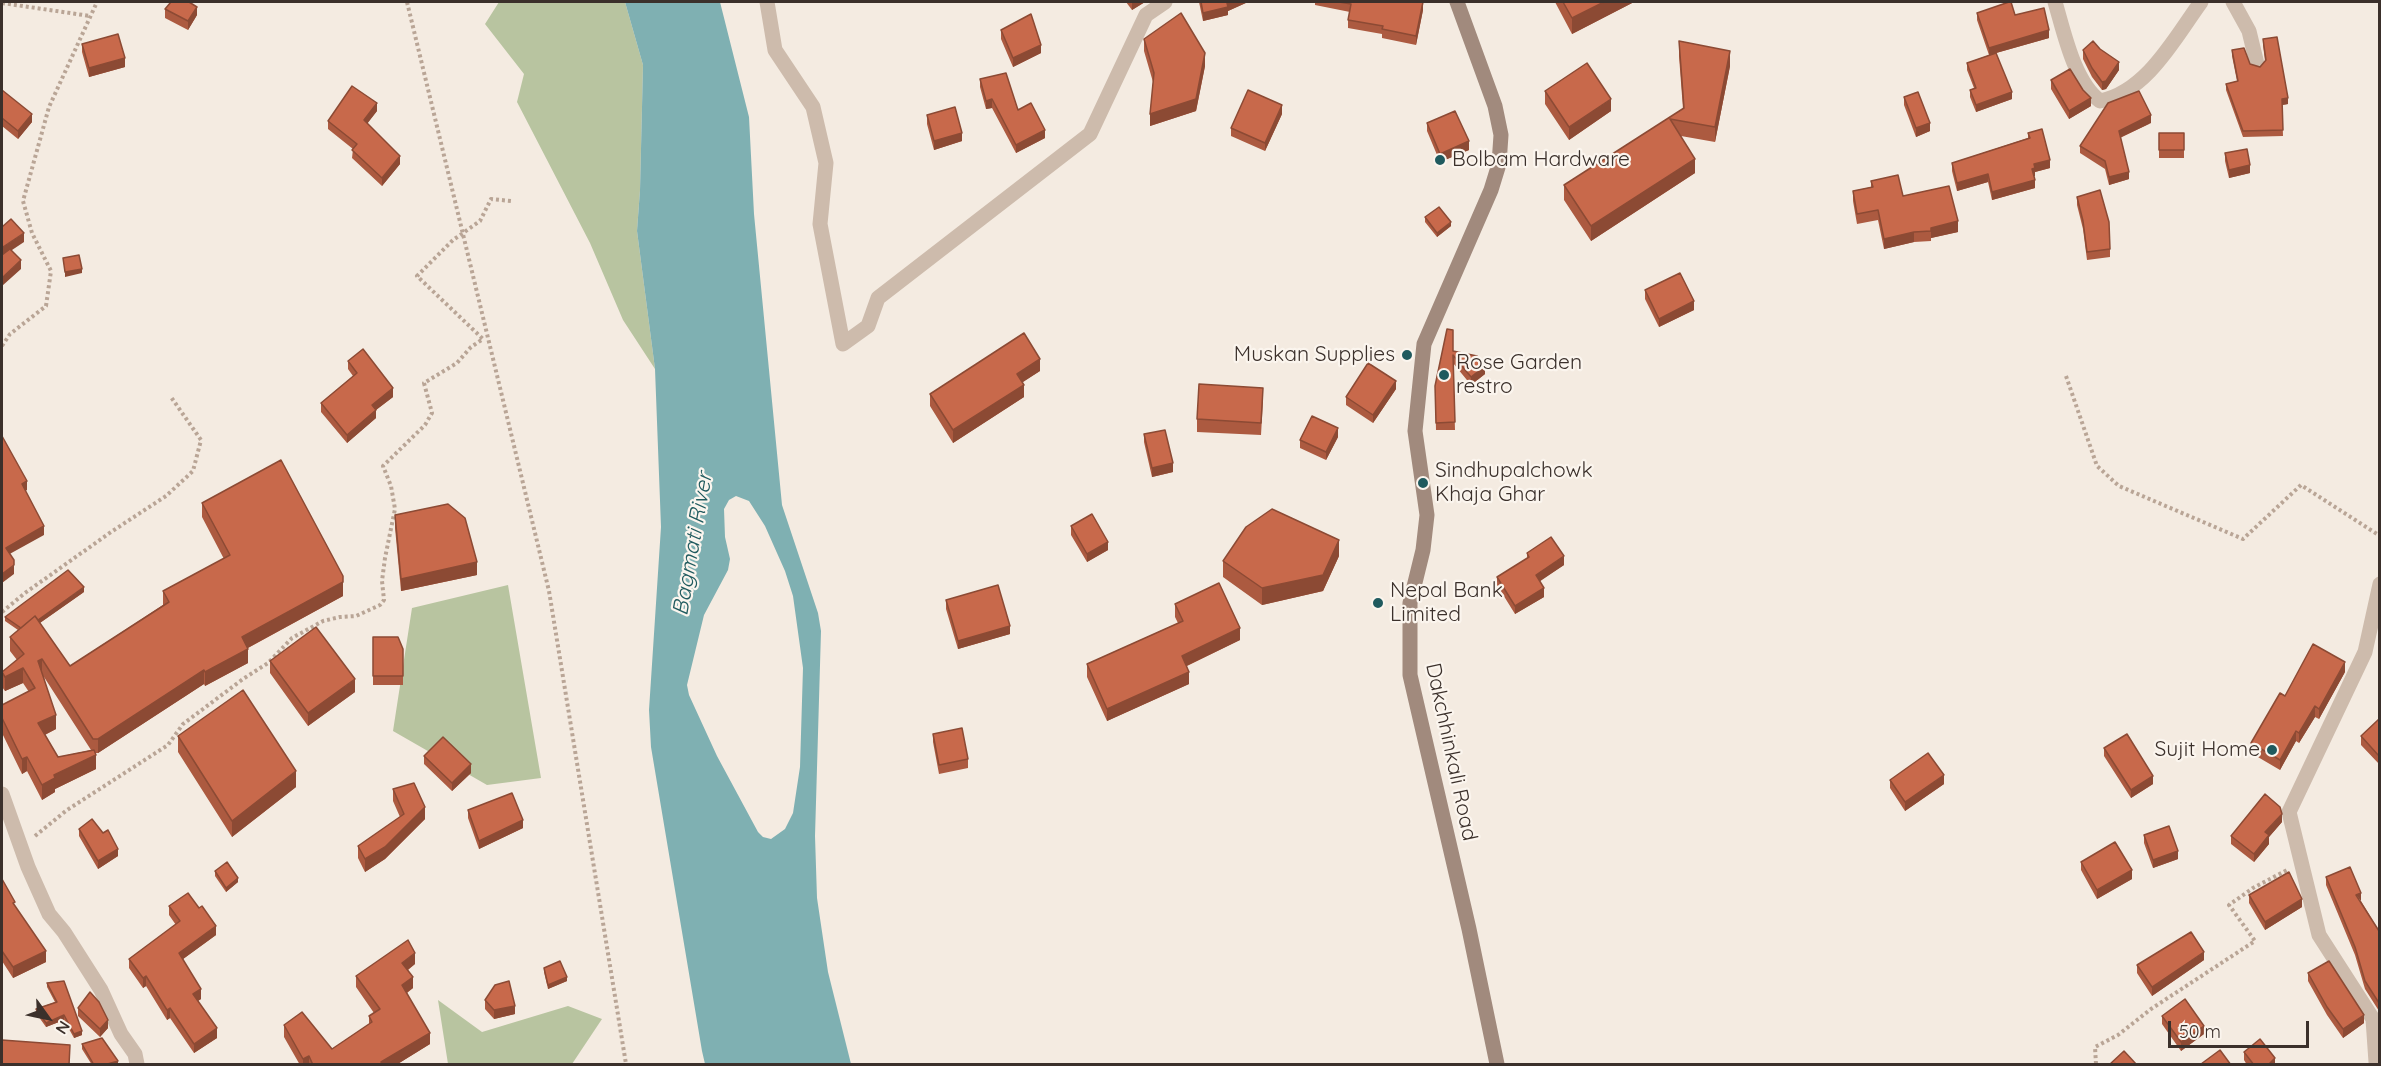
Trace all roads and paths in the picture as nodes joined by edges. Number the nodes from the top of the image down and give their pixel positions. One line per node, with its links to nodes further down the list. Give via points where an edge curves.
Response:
1 (97, 2): 10 (path)
2 (407, 2): 13 (path)
3 (767, 2): 4 (street, via 775,50 813,107 826,163 820,224 843,344 868,326 878,298 1090,134 1146,15)
4 (1165, 2)
5 (1456, 2): 25 (main road, Dakchhinkali Road, via 1495,106 1501,135 1499,164 1491,190 1424,344 1415,431 1427,515 1410,603 1410,675)
6 (2055, 2): 7 (street, via 2080,78 2100,100 2136,83)
7 (2202, 2)
8 (2233, 2): 11 (street, via 2249,31)
9 (2, 3): 10 (path)
10 (90, 16): 14 (path, via 49,108 23,201 32,233 51,271 46,306 10,334)
11 (2257, 64)
12 (511, 201): 13 (path, via 491,199 480,221)
13 (463, 233): 21 (path, via 417,276 483,339 457,363 424,383 432,413 425,425 383,466 395,509 381,581 384,600 356,616 323,621 292,638 268,663 183,724 168,745 67,810); 24 (path, via 549,591)
14 (2, 346)
15 (2066, 376): 17 (path, via 2097,466 2119,486 2243,538 2301,485)
16 (171, 397): 19 (path, via 201,440 193,471 166,496)
17 (2379, 536)
18 (2379, 584): 22 (street, via 2365,652 2289,812)
19 (2, 612)
20 (2, 794): 21 (street)
21 (21, 850): 23 (street, via 49,914 101,990)
22 (2301, 862): 26 (path, via 2229,905 2255,941 2095,1047); 27 (street, via 2319,935 2373,1019)
23 (137, 1065)
24 (626, 1065)
25 (1497, 1065)
26 (2096, 1065)
27 (2378, 1065)

